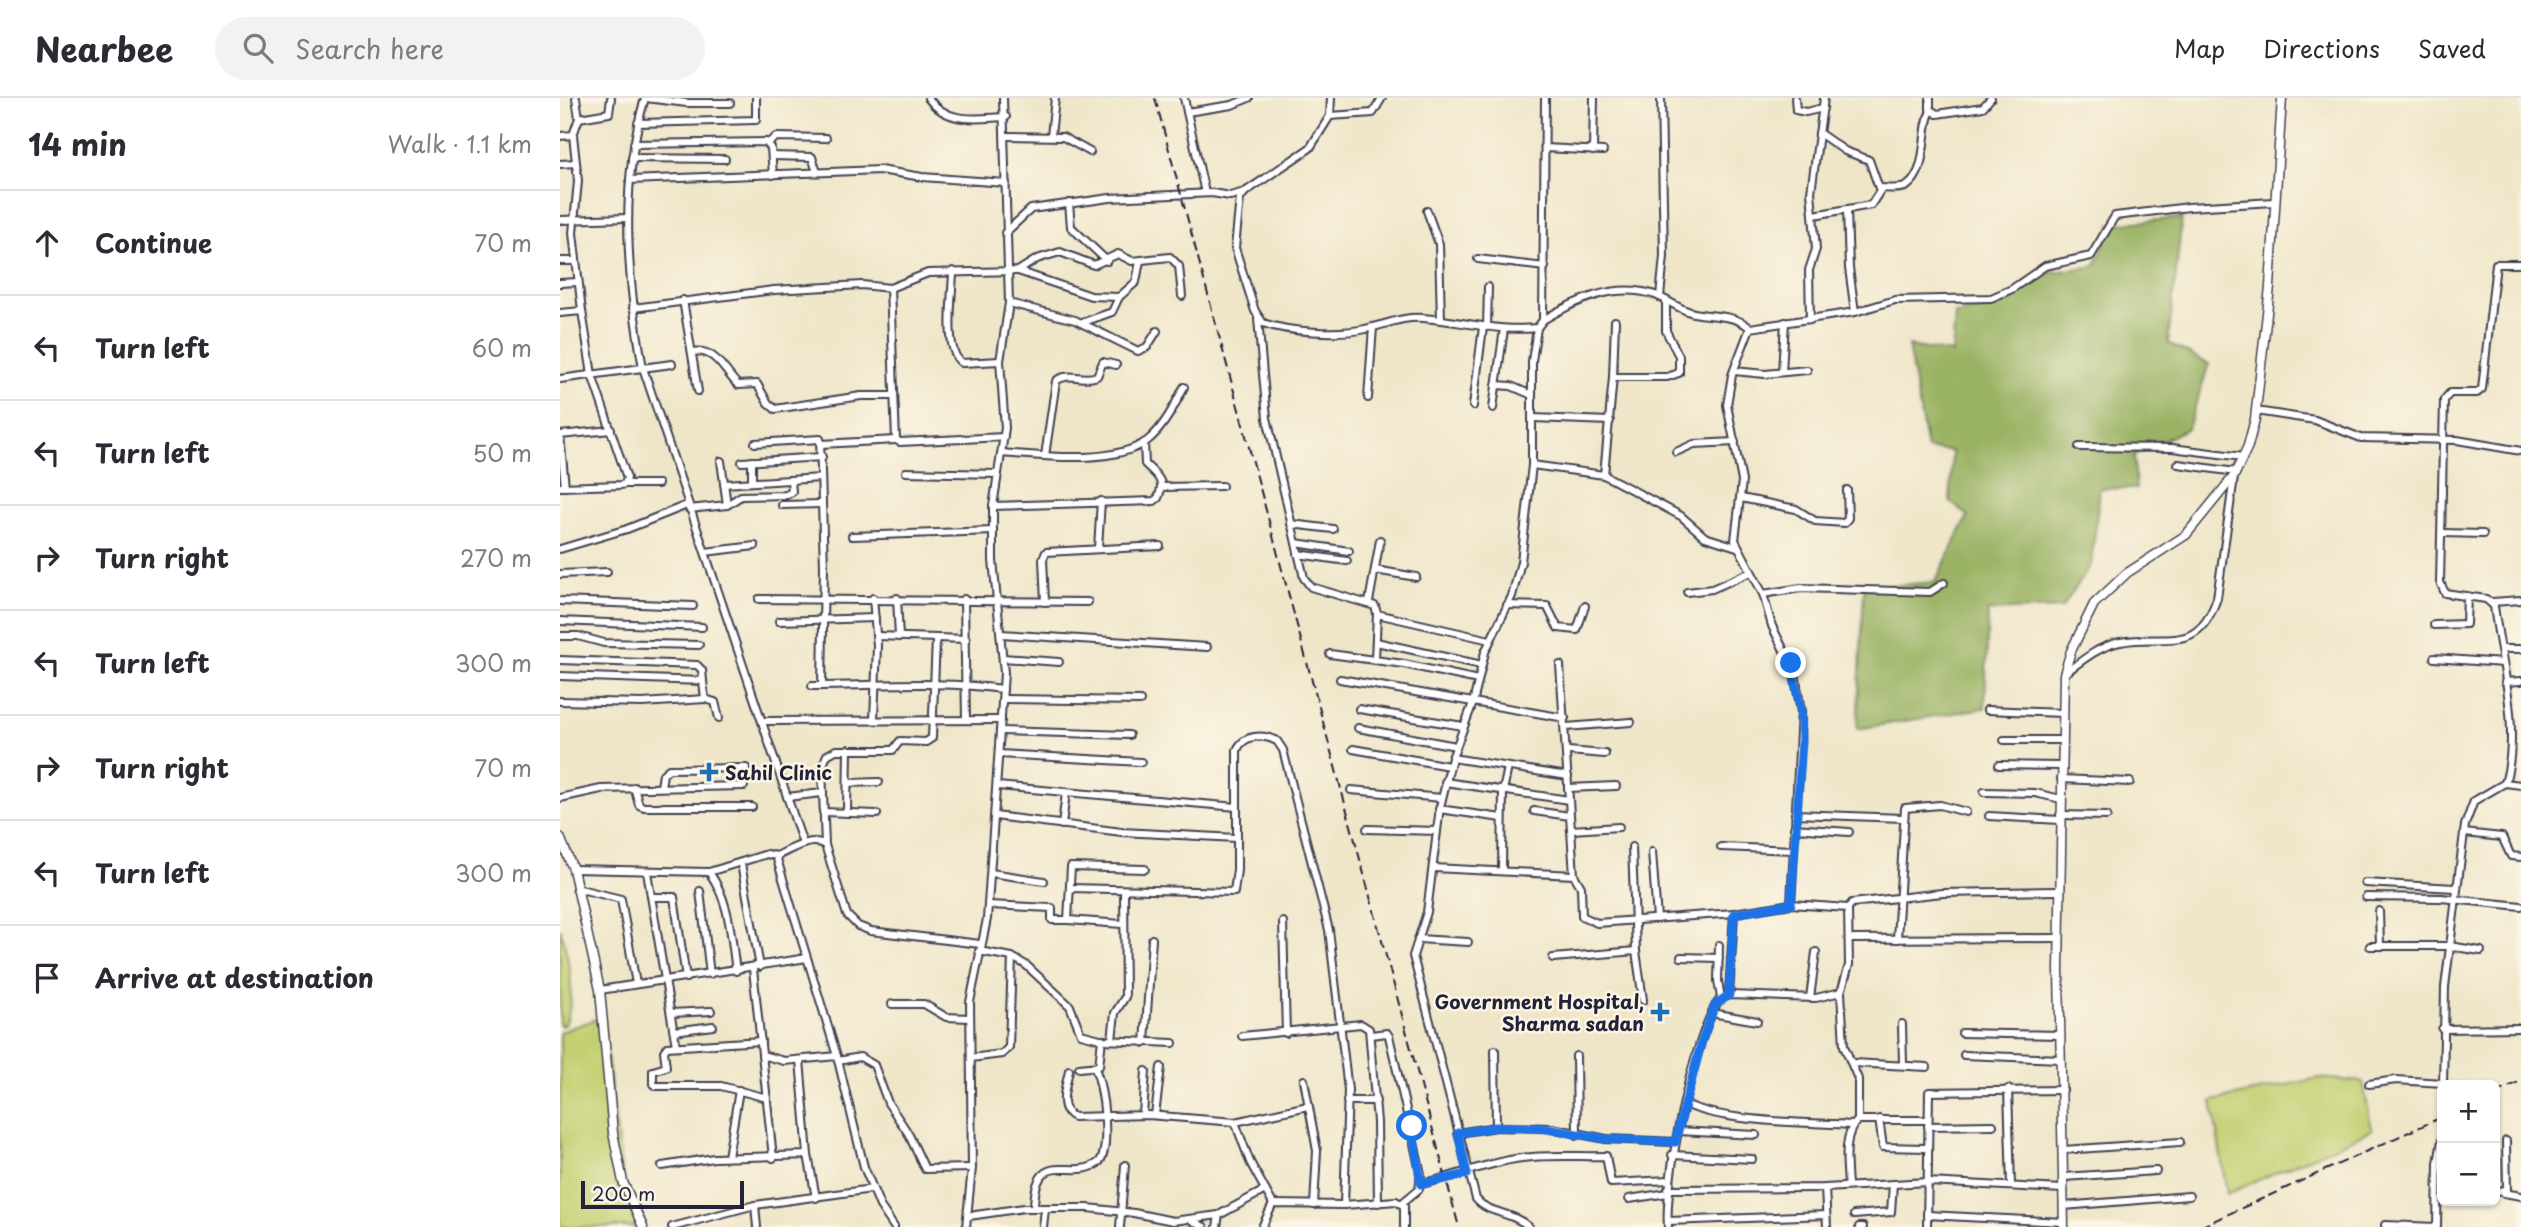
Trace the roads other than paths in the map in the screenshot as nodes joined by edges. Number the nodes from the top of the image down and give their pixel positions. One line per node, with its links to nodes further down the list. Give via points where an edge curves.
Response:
1 (576, 98): 26 (street)
2 (611, 98): 26 (street, via 609,113)
3 (646, 98): 20 (street); 27 (street)
4 (756, 98): 27 (street, via 756,120)
5 (928, 98): 25 (street, via 951,117)
6 (1003, 98): 25 (street)
7 (1055, 98): 32 (street)
8 (1184, 98): 23 (street)
9 (1249, 98): 23 (street)
10 (1331, 98): 24 (street)
11 (1382, 98): 24 (street, via 1373,113)
12 (1545, 98): 36 (street)
13 (1594, 98): 37 (street)
14 (1661, 98): 75 (street, via 1664,256)
15 (1795, 98): 21 (street, via 1796,110)
16 (1824, 98): 21 (street)
17 (1930, 98): 22 (street)
18 (1991, 98): 22 (street, via 1983,107 1940,114)
19 (2282, 98): 52 (main road)
20 (730, 103)
21 (1823, 108): 28 (street)
22 (1931, 111): 49 (street, via 1923,156 1910,183 1904,188)
23 (1187, 112): 51 (street)
24 (1330, 116): 50 (street, via 1310,148)
25 (1006, 117): 31 (street)
26 (579, 118): 29 (street)
27 (638, 123): 35 (street)
28 (1819, 133): 49 (street, via 1869,160); 56 (street, via 1811,192)
29 (573, 135): 30 (street); 43 (street)
30 (560, 136)
31 (1006, 136): 32 (street); 48 (street)
32 (1051, 136): 39 (street)
33 (827, 138): 34 (street, via 776,137)
34 (768, 143): 35 (street); 40 (street)
35 (634, 144): 41 (street)
36 (1545, 148): 37 (street); 67 (street)
37 (1593, 151): 38 (street)
38 (1604, 151)
39 (1090, 152)
40 (772, 156): 45 (street, via 812,157); 46 (street)
41 (632, 158): 42 (street); 47 (street)
42 (725, 159)
43 (576, 163): 44 (street); 58 (street)
44 (560, 164)
45 (817, 172): 46 (street); 48 (street, via 880,170)
46 (773, 175): 47 (street)
47 (630, 180): 57 (street)
48 (1006, 183): 60 (street)
49 (1879, 188): 54 (street, via 1871,205)
50 (1245, 192): 51 (street, via 1230,196); 84 (street, via 1240,198 1235,248)
51 (1205, 193): 53 (street)
52 (2274, 202): 82 (street, via 2123,213 2110,220 2091,256 2045,265 2000,295 1954,301 1895,300); 116 (main road)
53 (1069, 203): 60 (street, via 1031,209); 64 (street, via 1071,227)
54 (1847, 209): 56 (street); 82 (street)
55 (1427, 211): 85 (street, via 1439,244)
56 (1814, 215): 88 (street, via 1816,250 1808,278)
57 (628, 218): 58 (street); 80 (street)
58 (574, 219): 59 (street); 63 (street)
59 (560, 220)
60 (1005, 233): 69 (street)
61 (1478, 259): 67 (street)
62 (560, 261): 63 (street)
63 (575, 261): 70 (street)
64 (1107, 261): 65 (street, via 1118,254); 69 (street, via 1088,264 1060,252)
65 (1140, 261): 74 (street, via 1174,258 1180,269); 76 (street, via 1136,282)
66 (2521, 264): 122 (street, via 2496,264 2482,388 2477,393 2445,397)
67 (1545, 267): 86 (street)
68 (953, 271): 69 (street); 73 (street, via 928,273); 98 (street, via 951,339 955,357 962,363)
69 (1012, 271): 76 (street, via 1091,296); 79 (street)
70 (578, 282): 71 (street); 81 (street)
71 (560, 283)
72 (1488, 287): 92 (street)
73 (890, 288): 77 (street, via 862,285); 112 (street)
74 (1182, 296)
75 (1660, 297): 78 (street); 86 (street, via 1599,294 1573,302)
76 (1119, 298): 90 (street, via 1109,314)
77 (683, 300): 80 (street); 97 (street)
78 (1666, 302): 94 (street, via 1684,311 1739,320); 106 (street, via 1666,331 1679,356 1679,373)
79 (1009, 303): 90 (street); 98 (street)
80 (633, 309): 101 (street)
81 (582, 311): 83 (street); 105 (street)
82 (1854, 312): 88 (street)
83 (560, 313)
84 (1258, 319): 91 (street, via 1269,325 1324,331); 160 (street, via 1267,418)
85 (1441, 320): 91 (street, via 1412,318); 92 (street)
86 (1543, 320): 93 (street)
87 (1615, 320): 106 (street)
88 (1810, 320): 89 (street)
89 (1785, 322): 94 (street); 104 (street)
90 (1081, 323): 96 (street, via 1138,351 1147,347)
91 (1373, 327): 113 (street)
92 (1485, 327): 95 (street); 114 (street)
93 (1537, 328): 95 (street); 111 (street)
94 (1750, 328): 103 (street)
95 (1504, 329): 108 (street)
96 (1157, 331)
97 (692, 352): 110 (street); 112 (street, via 711,354 738,385 757,384 775,409 861,396)
98 (1000, 361): 120 (street)
99 (672, 364): 101 (street)
100 (1116, 365): 131 (street, via 1102,362 1096,378 1066,376 1056,381)
101 (643, 368): 105 (street); 159 (street)
102 (1807, 370): 104 (street)
103 (1734, 371): 104 (street); 123 (street, via 1727,405)
104 (1782, 372)
105 (592, 375): 107 (street); 119 (street)
106 (1614, 377): 118 (street)
107 (560, 379)
108 (1496, 385): 111 (street); 115 (street)
109 (1184, 387): 125 (street)
110 (698, 391)
111 (1532, 395): 117 (street)
112 (894, 396): 121 (street)
113 (1368, 398)
114 (1473, 406)
115 (1493, 408)
116 (2256, 411): 122 (street, via 2306,418 2361,438); 133 (main road)
117 (1533, 418): 118 (street); 138 (street)
118 (1610, 421): 142 (street)
119 (611, 430): 146 (street); 150 (street, via 560,435)
120 (1004, 437): 121 (street); 130 (street)
121 (895, 440): 126 (street)
122 (2442, 441): 128 (street); 163 (street)
123 (1735, 442): 129 (street, via 1694,444); 153 (street, via 1741,465)
124 (755, 443): 126 (street, via 817,437)
125 (1144, 443): 131 (street, via 1117,452); 151 (street, via 1145,464 1158,475)
126 (821, 444): 132 (street)
127 (2079, 447): 133 (street, via 2172,448)
128 (2521, 451)
129 (1676, 452)
130 (1002, 453): 131 (street); 140 (street)
131 (1045, 456)
132 (822, 457): 135 (street); 143 (street)
133 (2244, 457): 141 (main road)
134 (720, 461): 148 (street)
135 (752, 461): 136 (street); 145 (street)
136 (742, 462)
137 (2178, 464): 141 (street)
138 (1532, 465): 142 (street); 198 (street, via 1526,538)
139 (906, 472): 140 (street)
140 (998, 474): 158 (street)
141 (2235, 474): 229 (main road, via 2186,535 2105,590 2086,617); 229 (street, via 2217,598 2202,626 2180,640 2109,646)
142 (1604, 475): 170 (street, via 1681,516 1705,537)
143 (821, 478): 144 (street); 155 (street)
144 (791, 480): 145 (street); 156 (street, via 792,492 786,495 741,496)
145 (752, 482): 148 (street)
146 (625, 484): 147 (street); 150 (street)
147 (658, 484)
148 (724, 484): 156 (street)
149 (1222, 486): 151 (street)
150 (563, 487)
151 (1161, 487): 154 (street, via 1154,501)
152 (1846, 490): 153 (street, via 1845,523 1815,522 1796,509)
153 (1741, 498): 170 (street, via 1735,522)
154 (1101, 501): 158 (street); 171 (street)
155 (821, 503): 157 (street); 189 (street)
156 (727, 505): 159 (street)
157 (782, 505)
158 (993, 506): 162 (street)
159 (688, 507): 172 (street); 174 (street)
160 (1291, 524): 161 (street); 167 (street)
161 (1333, 529)
162 (993, 531): 165 (street); 193 (street)
163 (2443, 533): 164 (street); 185 (street, via 2441,588 2445,593)
164 (2483, 534)
165 (852, 536)
166 (1380, 540): 177 (street)
167 (1296, 543): 173 (street); 175 (street)
168 (755, 546): 174 (street)
169 (1160, 546): 171 (street)
170 (1737, 547): 179 (street)
171 (1098, 548): 194 (street, via 1046,552)
172 (560, 549)
173 (1349, 551)
174 (705, 552): 258 (street)
175 (1298, 554): 176 (street); 196 (street, via 1304,579 1311,587)
176 (1347, 561)
177 (1375, 570): 181 (street); 196 (street)
178 (607, 572): 180 (street)
179 (1751, 572): 183 (street, via 1712,589); 184 (street)
180 (560, 574)
181 (1416, 578)
182 (1944, 583): 184 (street, via 1930,592 1801,588)
183 (1687, 592)
184 (1763, 594): 315 (street, via 1772,626 1795,673 1801,712)
185 (2467, 596): 197 (street); 206 (street, via 2466,624)
186 (873, 598): 187 (street); 189 (street); 202 (street)
187 (897, 598): 190 (street); 211 (street)
188 (759, 599): 189 (street)
189 (822, 599): 203 (street)
190 (964, 599): 193 (street); 213 (street)
191 (2521, 600): 197 (street)
192 (560, 601): 199 (street)
193 (999, 602): 194 (street); 208 (street)
194 (1045, 602): 195 (street)
195 (1088, 602)
196 (1369, 602): 201 (street)
197 (2492, 602): 218 (street)
198 (1507, 605): 200 (street, via 1550,607 1558,628 1569,631 1580,626); 214 (street)
199 (693, 606)
200 (1585, 606)
201 (1377, 614): 214 (street); 215 (street)
202 (875, 618): 203 (street); 210 (street)
203 (822, 619): 205 (street); 239 (street)
204 (560, 621): 207 (street)
205 (779, 621)
206 (2434, 625)
207 (702, 627)
208 (1001, 634): 217 (street); 221 (street)
209 (560, 636): 216 (street, via 604,643)
210 (877, 636): 211 (street); 240 (street)
211 (899, 637): 212 (street)
212 (936, 639): 213 (street); 235 (street)
213 (966, 639): 237 (street)
214 (1490, 640): 228 (street)
215 (1376, 642): 223 (street); 228 (street)
216 (699, 645)
217 (1207, 647)
218 (2502, 649): 219 (street); 226 (street)
219 (2521, 649)
220 (1330, 654): 223 (street)
221 (1003, 658): 225 (street); 241 (street)
222 (2434, 658): 226 (street)
223 (1375, 659): 232 (street)
224 (560, 660): 233 (street, via 697,665)
225 (1059, 662)
226 (2504, 663): 236 (street)
227 (1560, 664): 253 (street)
228 (1482, 665): 232 (street)
229 (2064, 674): 251 (main road)
230 (560, 676): 233 (street)
231 (1340, 679): 246 (street)
232 (1478, 680): 246 (street)
233 (703, 681): 242 (street)
234 (2521, 681): 236 (street)
235 (935, 682): 237 (street); 240 (street); 255 (street)
236 (2505, 682): 248 (street)
237 (966, 683): 241 (street); 256 (street)
238 (811, 686): 239 (street)
239 (822, 686): 240 (street)
240 (877, 687): 254 (street)
241 (1003, 689): 243 (street)
242 (705, 699): 244 (street); 252 (street, via 715,702)
243 (1003, 699): 245 (street); 257 (street)
244 (560, 701)
245 (1140, 701)
246 (1473, 702): 253 (street); 260 (street)
247 (1359, 709): 260 (street)
248 (2512, 709): 249 (street); 265 (street)
249 (2521, 709)
250 (1987, 710): 251 (street)
251 (2063, 713): 267 (main road)
252 (719, 718)
253 (1565, 718): 261 (street)
254 (874, 719): 255 (street); 258 (street)
255 (933, 719): 256 (street); 269 (street, via 929,741 902,741 893,750)
256 (966, 720): 257 (street)
257 (1001, 720): 263 (street)
258 (763, 721): 302 (street)
259 (1631, 722): 261 (street)
260 (1463, 726): 268 (street)
261 (1566, 727): 271 (street)
262 (1358, 728): 268 (street)
263 (1001, 731): 264 (street); 272 (street)
264 (1129, 735)
265 (2517, 735): 275 (street)
266 (2004, 740): 267 (street)
267 (2062, 740): 281 (main road)
268 (1456, 746): 274 (street)
269 (848, 749): 288 (street); 300 (street, via 827,755)
270 (1353, 749): 279 (street)
271 (1567, 751): 273 (street); 283 (street)
272 (999, 754): 277 (street); 292 (street)
273 (1605, 754)
274 (1452, 758): 279 (street); 280 (street)
275 (2511, 760): 276 (street); 289 (street)
276 (2521, 761)
277 (1141, 762)
278 (1999, 765): 281 (street)
279 (1449, 766): 286 (street)
280 (1508, 766): 283 (street); 298 (street)
281 (2062, 766): 284 (main road)
282 (746, 768): 295 (street, via 669,769)
283 (1568, 776): 296 (street)
284 (2061, 779): 287 (street); 305 (main road)
285 (879, 782): 288 (street)
286 (1445, 782): 298 (street); 304 (street)
287 (2130, 782)
288 (848, 783): 313 (street)
289 (2505, 783): 290 (street); 330 (street, via 2474,800)
290 (2521, 785)
291 (744, 786): 295 (street)
292 (997, 786): 301 (street); 316 (street)
293 (1616, 786): 296 (street)
294 (634, 787): 295 (street); 303 (street); 307 (street, via 639,805 644,807)
295 (662, 787)
296 (1568, 788): 306 (street)
297 (1351, 790): 304 (street)
298 (1503, 791): 306 (street); 321 (street)
299 (1984, 792): 305 (street, via 2035,793)
300 (822, 793): 302 (street); 311 (street)
301 (1066, 793): 308 (street); 323 (street)
302 (787, 797): 333 (street)
303 (560, 798)
304 (1442, 798): 309 (street)
305 (2061, 799): 320 (main road)
306 (1569, 800): 317 (street)
307 (752, 807)
308 (1237, 807): 332 (street); 412 (street, via 1239,746 1257,736 1277,741 1329,930)
309 (1439, 809): 321 (street); 328 (street)
310 (1534, 811): 317 (street)
311 (823, 812): 313 (street); 334 (street)
312 (1966, 812): 322 (street, via 1940,805 1909,806)
313 (847, 813): 314 (street)
314 (877, 814)
315 (1795, 814): 322 (street); 325 (street)
316 (995, 816): 323 (street); 348 (street)
317 (1570, 816): 327 (street)
318 (1989, 816): 320 (street)
319 (2107, 816): 320 (street)
320 (2060, 817): 357 (main road)
321 (1502, 818): 345 (street)
322 (1903, 818): 360 (street)
323 (1062, 825): 332 (street)
324 (1619, 827): 327 (street)
325 (1794, 828): 329 (street); 337 (street)
326 (1367, 830): 328 (street)
327 (1571, 830): 349 (street)
328 (1437, 831): 342 (street)
329 (1849, 832)
330 (2464, 832): 340 (street, via 2502,837 2511,856); 354 (street)
331 (560, 837): 343 (main road)
332 (1237, 838): 355 (street, via 1237,879 1232,893)
333 (803, 844): 334 (street, via 814,841); 339 (street)
334 (824, 845): 383 (street, via 846,915 858,926)
335 (1632, 847): 370 (street)
336 (1721, 847): 337 (street)
337 (1793, 850): 362 (street)
338 (1652, 852): 368 (street)
339 (776, 856): 341 (street, via 767,854); 389 (street)
340 (2521, 857)
341 (741, 864): 347 (street); 392 (street)
342 (1433, 868): 345 (street); 375 (street)
343 (573, 869): 346 (street); 352 (main road)
344 (1145, 869): 353 (street, via 1073,866)
345 (1503, 869): 349 (street)
346 (647, 872): 347 (street); 358 (street)
347 (709, 872): 393 (street, via 722,890 727,908)
348 (991, 873): 350 (street); 363 (street)
349 (1574, 874): 370 (street, via 1581,887 1584,919)
350 (1044, 881)
351 (2365, 883): 354 (street)
352 (576, 888): 397 (street, via 621,899); 398 (main road)
353 (1070, 888): 355 (street); 369 (street)
354 (2455, 888): 361 (street)
355 (1124, 890): 372 (street)
356 (700, 891): 394 (street)
357 (2059, 891): 360 (street, via 1972,891); 373 (main road)
358 (652, 897): 395 (street, via 674,897); 396 (street)
359 (2366, 897): 361 (street)
360 (1897, 899): 365 (street, via 1856,902); 377 (street)
361 (2454, 899): 364 (street); 382 (street)
362 (1791, 904): 365 (street); 367 (street)
363 (988, 905): 369 (street, via 1052,908 1052,920); 383 (street)
364 (2521, 906)
365 (1848, 908): 376 (street)
366 (2379, 911): 381 (street)
367 (1734, 914): 368 (street); 400 (street)
368 (1657, 919): 370 (street)
369 (1068, 920): 372 (street)
370 (1635, 921): 384 (street)
371 (1283, 922): 416 (street)
372 (1122, 924): 422 (street, via 1125,996 1115,1013)
373 (2060, 938): 377 (street); 419 (main road)
374 (1152, 939): 424 (street)
375 (1418, 939): 378 (street); 465 (street, via 1414,967)
376 (1851, 939): 377 (street); 399 (street)
377 (1897, 939)
378 (1468, 942)
379 (1719, 945): 391 (street)
380 (2370, 946): 381 (street)
381 (2380, 946): 382 (street)
382 (2449, 946): 385 (street); 414 (street)
383 (979, 948): 387 (street); 408 (street)
384 (1636, 951): 390 (street); 403 (street)
385 (2481, 951)
386 (1816, 952): 402 (street)
387 (1012, 957): 421 (street, via 1070,1006 1078,1031); 431 (street, via 1009,1047 1002,1054)
388 (1681, 957): 391 (street)
389 (807, 958): 392 (street); 432 (street)
390 (1553, 958)
391 (1718, 958): 401 (street)
392 (756, 968): 393 (street); 423 (street)
393 (736, 971): 394 (street)
394 (710, 974): 395 (street)
395 (687, 978): 396 (street)
396 (666, 981): 397 (street); 406 (street)
397 (636, 985): 398 (street)
398 (600, 990): 522 (main road, via 614,1133 623,1182)
399 (1841, 992): 402 (street); 435 (street, via 1843,1046)
400 (1729, 995): 401 (street); 402 (street)
401 (1721, 998): 407 (street)
402 (1810, 998)
403 (1643, 1000)
404 (892, 1004): 408 (street, via 924,1004 946,1017)
405 (711, 1011): 406 (street)
406 (671, 1013): 415 (street)
407 (1713, 1013): 409 (street); 453 (street)
408 (970, 1018): 431 (street)
409 (1757, 1021)
410 (1902, 1024): 436 (street)
411 (713, 1026): 415 (street)
412 (1340, 1027): 416 (street); 418 (street, via 1365,1025); 451 (street)
413 (2521, 1028): 414 (street)
414 (2442, 1029): 444 (street)
415 (674, 1031): 426 (street)
416 (1286, 1033): 420 (street)
417 (1962, 1033): 419 (street)
418 (1371, 1035): 452 (street); 486 (street, via 1390,1036)
419 (2060, 1035): 433 (main road)
420 (1242, 1036)
421 (1102, 1039): 422 (street); 440 (street, via 1100,1064)
422 (1112, 1040): 424 (street)
423 (761, 1041): 426 (street); 428 (street)
424 (1145, 1043): 425 (street)
425 (1173, 1044)
426 (676, 1046): 448 (street, via 665,1049 666,1068 653,1071 654,1086)
427 (1495, 1050): 463 (street)
428 (762, 1055): 434 (street); 450 (street)
429 (1964, 1055): 433 (street)
430 (1576, 1056): 466 (street)
431 (971, 1058): 480 (street)
432 (838, 1059): 434 (street); 480 (street, via 860,1057 874,1065 888,1103 925,1169); 491 (street)
433 (2061, 1059): 449 (main road)
434 (800, 1060): 474 (street)
435 (1853, 1063): 436 (street); 460 (street, via 1859,1090)
436 (1903, 1064): 438 (street)
437 (1161, 1067): 457 (street)
438 (1927, 1067)
439 (1079, 1068): 440 (street)
440 (1095, 1069): 455 (street)
441 (1069, 1070): 455 (street, via 1063,1088 1069,1115)
442 (1146, 1071): 456 (street)
443 (1304, 1080): 454 (street)
444 (2443, 1080)
445 (2437, 1083): 446 (street, via 2396,1080)
446 (2369, 1084)
447 (2008, 1089): 449 (street); 461 (street, via 1931,1091); 489 (street)
448 (739, 1090): 450 (street); 475 (street)
449 (2063, 1090): 472 (main road)
450 (767, 1098): 476 (street)
451 (1347, 1101): 452 (street); 506 (street)
452 (1376, 1101): 501 (street)
453 (1685, 1104): 460 (street, via 1738,1116); 464 (street)
454 (1308, 1106): 459 (street); 505 (street, via 1317,1150)
455 (1103, 1114): 456 (street); 509 (street, via 1106,1147 1100,1161 1044,1175 1036,1184)
456 (1143, 1115): 457 (street)
457 (1156, 1115): 459 (street)
458 (1880, 1119): 460 (street); 461 (street); 471 (street, via 1883,1147)
459 (1235, 1122): 493 (street)
460 (1855, 1123): 488 (street, via 1847,1150)
461 (1928, 1123): 462 (street); 471 (street)
462 (1993, 1125)
463 (1496, 1127): 465 (street); 466 (street, via 1552,1128)
464 (1678, 1131): 467 (street); 469 (street)
465 (1458, 1133): 482 (street)
466 (1577, 1135): 469 (street)
467 (1756, 1135)
468 (2506, 1141): 496 (street)
469 (1675, 1142): 473 (street)
470 (2180, 1142): 472 (street)
471 (1927, 1148): 485 (street)
472 (2063, 1150): 483 (main road)
473 (1672, 1154): 477 (street); 484 (street)
474 (808, 1155): 476 (street); 499 (street)
475 (728, 1157): 476 (street); 479 (street)
476 (773, 1158)
477 (1752, 1159)
478 (1125, 1165): 511 (street)
479 (662, 1166)
480 (972, 1168): 517 (street)
481 (2156, 1171): 483 (street)
482 (1467, 1174): 484 (street, via 1501,1161 1606,1156 1611,1183); 486 (street); 532 (street, via 1483,1208 1505,1212)
483 (2063, 1177): 492 (main road)
484 (1669, 1180): 494 (street)
485 (1928, 1182): 487 (street); 489 (street); 515 (street)
486 (1421, 1184): 502 (street)
487 (1893, 1184): 488 (street); 514 (street, via 1891,1212)
488 (1848, 1185): 490 (street)
489 (2011, 1186): 492 (street)
490 (1825, 1188): 494 (street); 513 (street)
491 (872, 1189): 499 (street); 525 (street)
492 (2063, 1189): 507 (main road)
493 (1265, 1190): 503 (street); 512 (street)
494 (1668, 1191): 500 (street); 519 (street)
495 (2500, 1192): 496 (street)
496 (2504, 1193): 498 (street)
497 (2189, 1196): 507 (street)
498 (2521, 1196)
499 (816, 1198): 504 (street)
500 (1629, 1199)
501 (1378, 1203): 502 (street); 506 (street)
502 (1402, 1203): 531 (street)
503 (1273, 1204): 505 (street); 530 (street)
504 (755, 1205): 523 (street); 524 (street)
505 (1314, 1205): 506 (street)
506 (1344, 1205)
507 (2063, 1206): 520 (main road)
508 (2438, 1206): 521 (street, via 2437,1227)
509 (1034, 1208): 510 (street); 517 (street)
510 (1045, 1209): 511 (street); 526 (street)
511 (1122, 1212): 516 (street); 527 (street)
512 (1219, 1215): 516 (street); 529 (street)
513 (1826, 1215): 519 (street); 533 (street)
514 (1854, 1215)
515 (1927, 1215): 518 (street); 534 (street)
516 (1192, 1220): 528 (street)
517 (967, 1221)
518 (1997, 1223): 520 (street)
519 (1668, 1224)
520 (2064, 1224)
521 (2385, 1225)
522 (643, 1227)
523 (672, 1227)
524 (757, 1227)
525 (894, 1227)
526 (1044, 1227)
527 (1120, 1227)
528 (1204, 1227)
529 (1217, 1227)
530 (1262, 1227)
531 (1404, 1227)
532 (1529, 1227)
533 (1827, 1227)
534 (1927, 1227)

